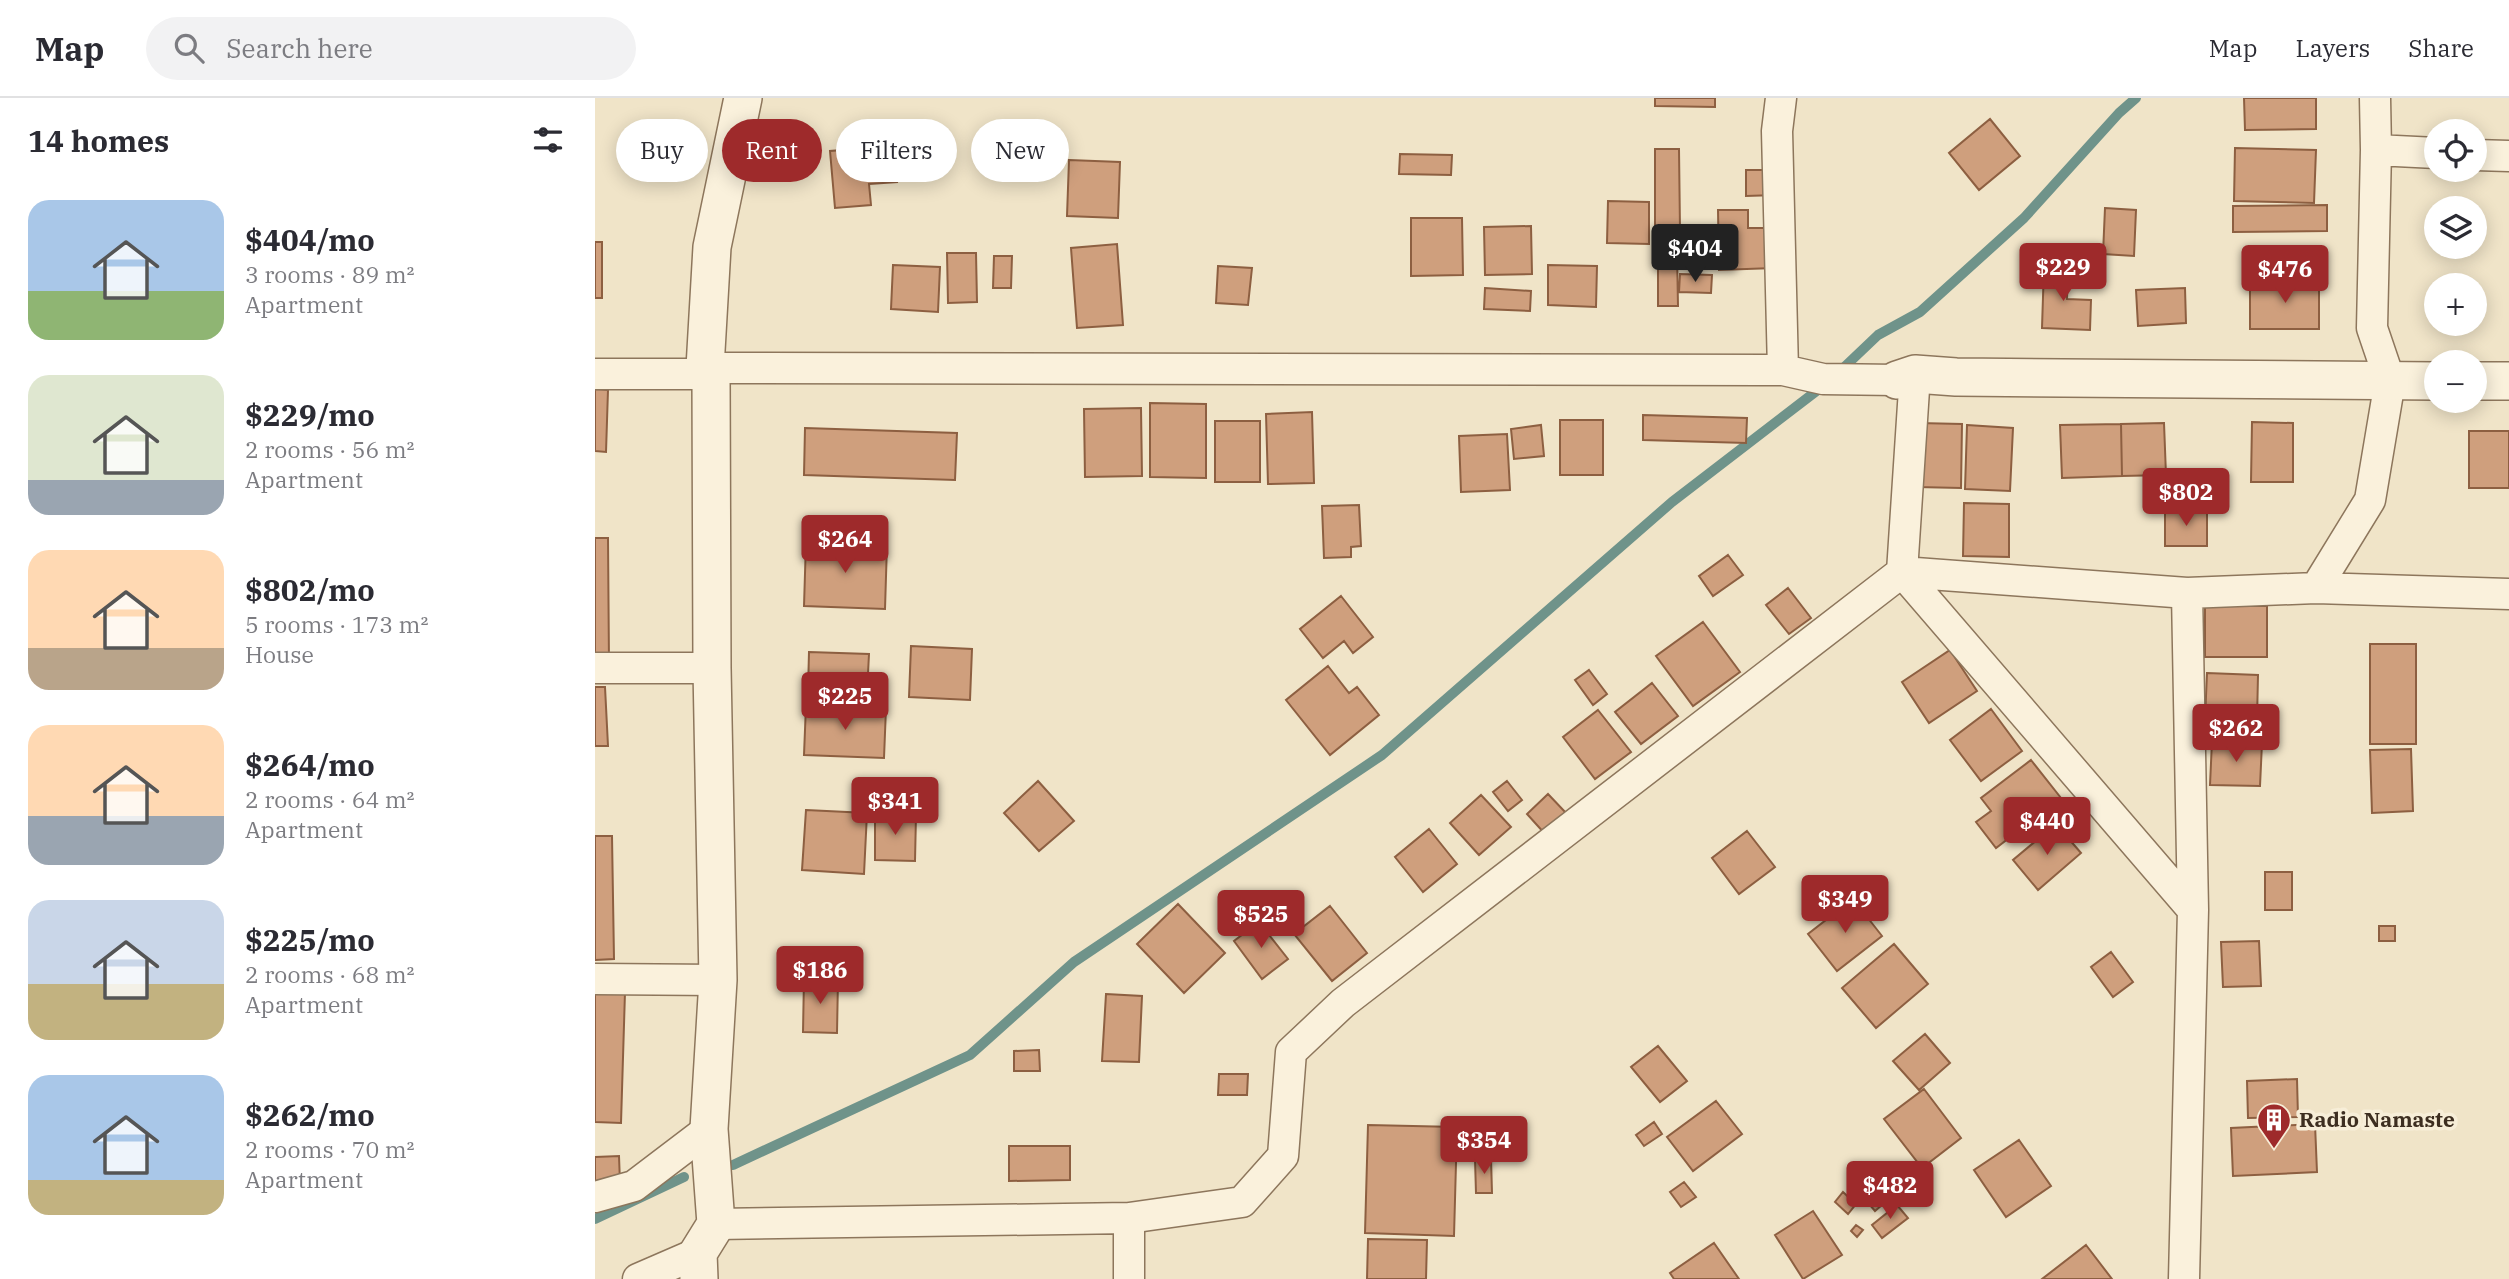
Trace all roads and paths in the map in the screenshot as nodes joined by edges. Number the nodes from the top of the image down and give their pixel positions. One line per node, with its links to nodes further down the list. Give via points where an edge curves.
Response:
1 (743, 98): 9 (street, via 712,247)
2 (1781, 98): 8 (street, via 1777,131)
3 (2375, 98): 4 (street)
4 (2376, 150): 5 (street); 12 (street, via 2372,328)
5 (2424, 152)
6 (2487, 155): 7 (street)
7 (2509, 156)
8 (1783, 370): 9 (street); 11 (street, via 1823,379)
9 (708, 371): 10 (street); 21 (street)
10 (595, 374)
11 (1906, 377): 12 (street); 16 (street)
12 (2390, 381): 13 (street); 17 (street, via 2370,500)
13 (2424, 381)
14 (2487, 381): 15 (street)
15 (2509, 381)
16 (1902, 572): 18 (street); 22 (street); 27 (street, via 1343,1003 1291,1052 1283,1156 1242,1202)
17 (2315, 588): 18 (street); 19 (street)
18 (2187, 593): 22 (street)
19 (2509, 594)
20 (595, 668): 21 (street)
21 (712, 668): 24 (street)
22 (2193, 910): 31 (street)
23 (595, 979): 24 (street)
24 (718, 980): 25 (street)
25 (709, 1129): 26 (street, via 634,1186); 28 (street)
26 (595, 1197)
27 (1129, 1218): 28 (street); 30 (street)
28 (704, 1252): 29 (street)
29 (638, 1279)
30 (1129, 1279)
31 (2184, 1279)

